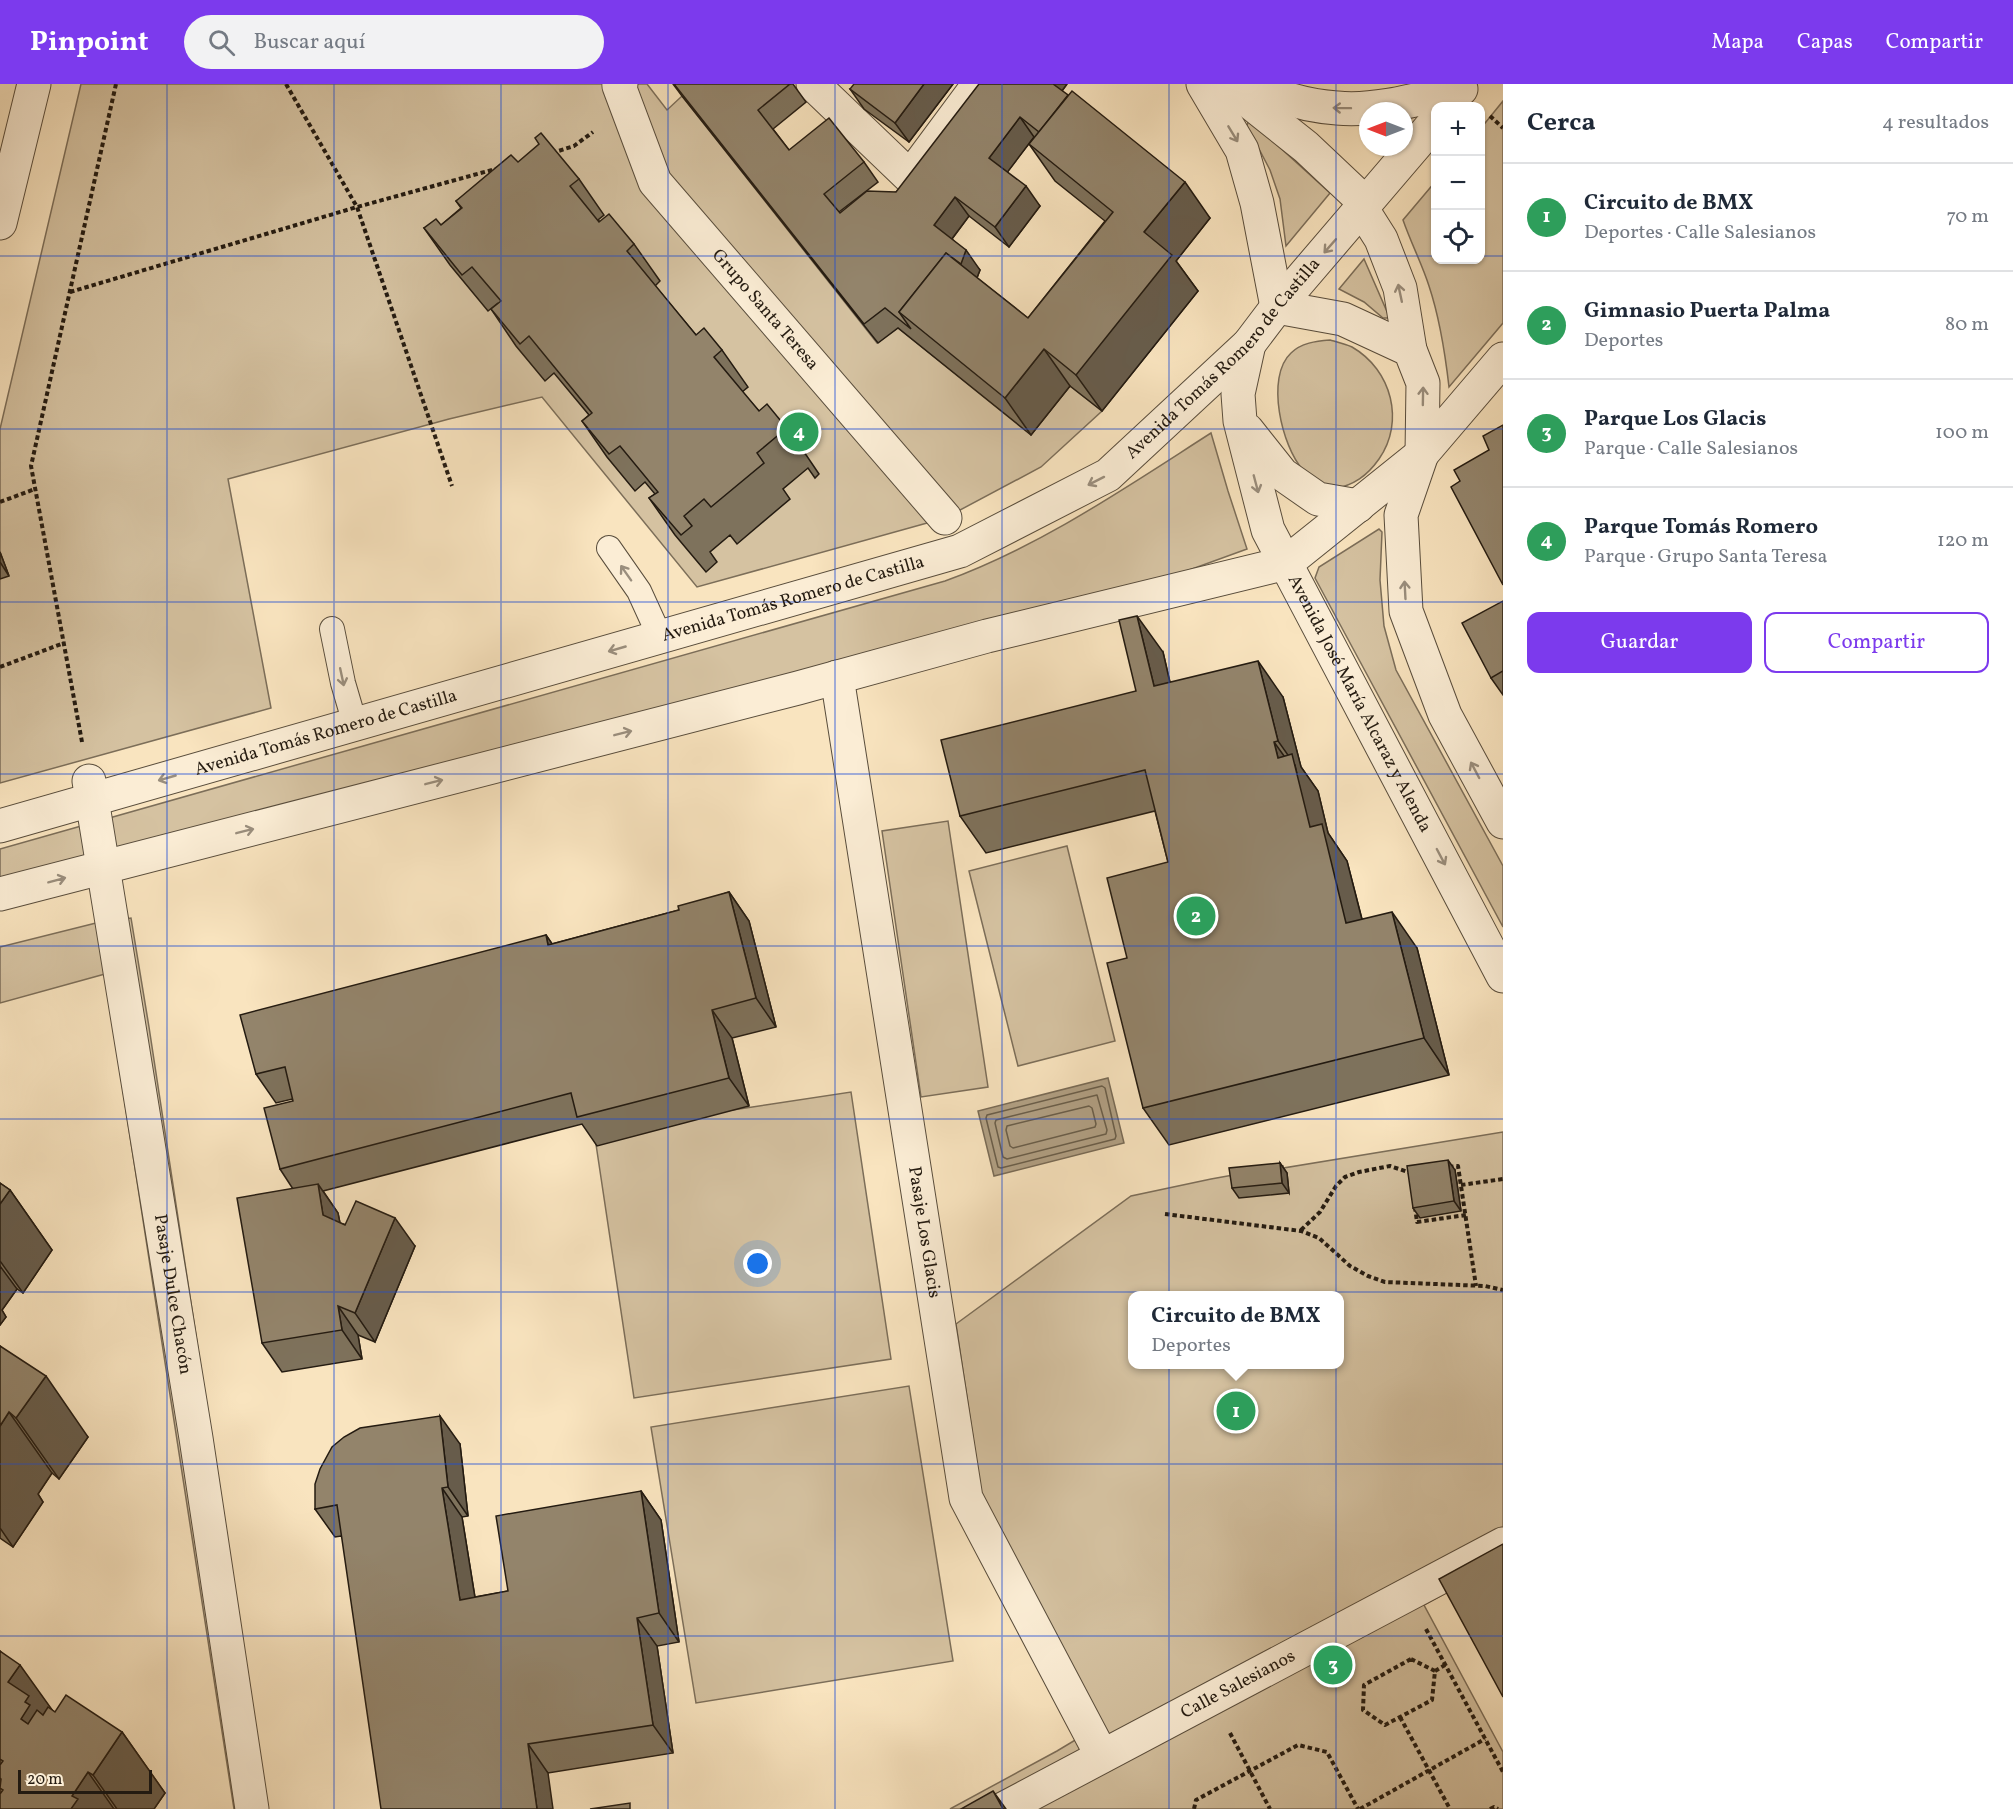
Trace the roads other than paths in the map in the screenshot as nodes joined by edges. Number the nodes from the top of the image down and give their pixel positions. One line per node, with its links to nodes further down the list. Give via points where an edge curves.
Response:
1 (34, 84): 11 (street)
2 (813, 84): 3 (street, via 910,177)
3 (979, 84)
4 (1203, 84): 12 (street, one-way to 12, via 1242,150 1257,203)
5 (1227, 84): 10 (street, via 1306,147 1359,196)
6 (1252, 84): 8 (street, one-way to 6, via 1384,106 1338,109 1297,101)
7 (620, 85): 19 (street, Grupo Santa Teresa, via 655,182)
8 (1458, 93)
9 (1431, 127): 10 (street, Avenida Tomás Romero de Castilla)
10 (1362, 209): 12 (street, Avenida Tomás Romero de Castilla, one-way to 12); 14 (street, one-way to 10, via 1400,288 1381,239)
11 (0, 223)
12 (1277, 307): 13 (street, Avenida Tomás Romero de Castilla); 14 (street, via 1343,319)
13 (1249, 344): 16 (street, Avenida José María Alcaraz y Alenda, via 1238,394); 23 (street, Avenida Tomás Romero de Castilla, one-way to 23, via 1108,475 960,550)
14 (1410, 350): 17 (street, one-way to 14, via 1423,383)
15 (1503, 359): 17 (street)
16 (1240, 421): 18 (street, via 1282,474 1318,499); 21 (street, Avenida José María Alcaraz y Alenda, one-way to 21, via 1269,530)
17 (1422, 454): 18 (street); 27 (street, one-way to 17, via 1445,715 1406,611 1401,515)
18 (1358, 506): 21 (street)
19 (945, 519)
20 (609, 548): 23 (lane, one-way to 20, via 639,591)
21 (1286, 563): 24 (street); 31 (street, Avenida José María Alcaraz y Alenda, one-way to 31)
22 (332, 629): 25 (lane, one-way to 25)
23 (660, 637): 25 (street, Avenida Tomás Romero de Castilla, one-way to 25)
24 (837, 677): 29 (street, one-way to 24); 33 (street, Pasaje Los Glacis, via 966,1498)
25 (356, 724): 26 (street, Avenida Tomás Romero de Castilla, one-way to 26)
26 (90, 790): 28 (street, Avenida Tomás Romero de Castilla); 29 (street, Pasaje Dulce Chacón)
27 (1503, 822)
28 (0, 826)
29 (102, 868): 30 (street, one-way to 29); 34 (street, Pasaje Dulce Chacón, via 196,1438)
30 (0, 894)
31 (1503, 976)
32 (1503, 1544): 33 (street, Calle Salesianos)
33 (1102, 1756): 35 (street, Calle Salesianos)
34 (252, 1809)
35 (1003, 1809)

